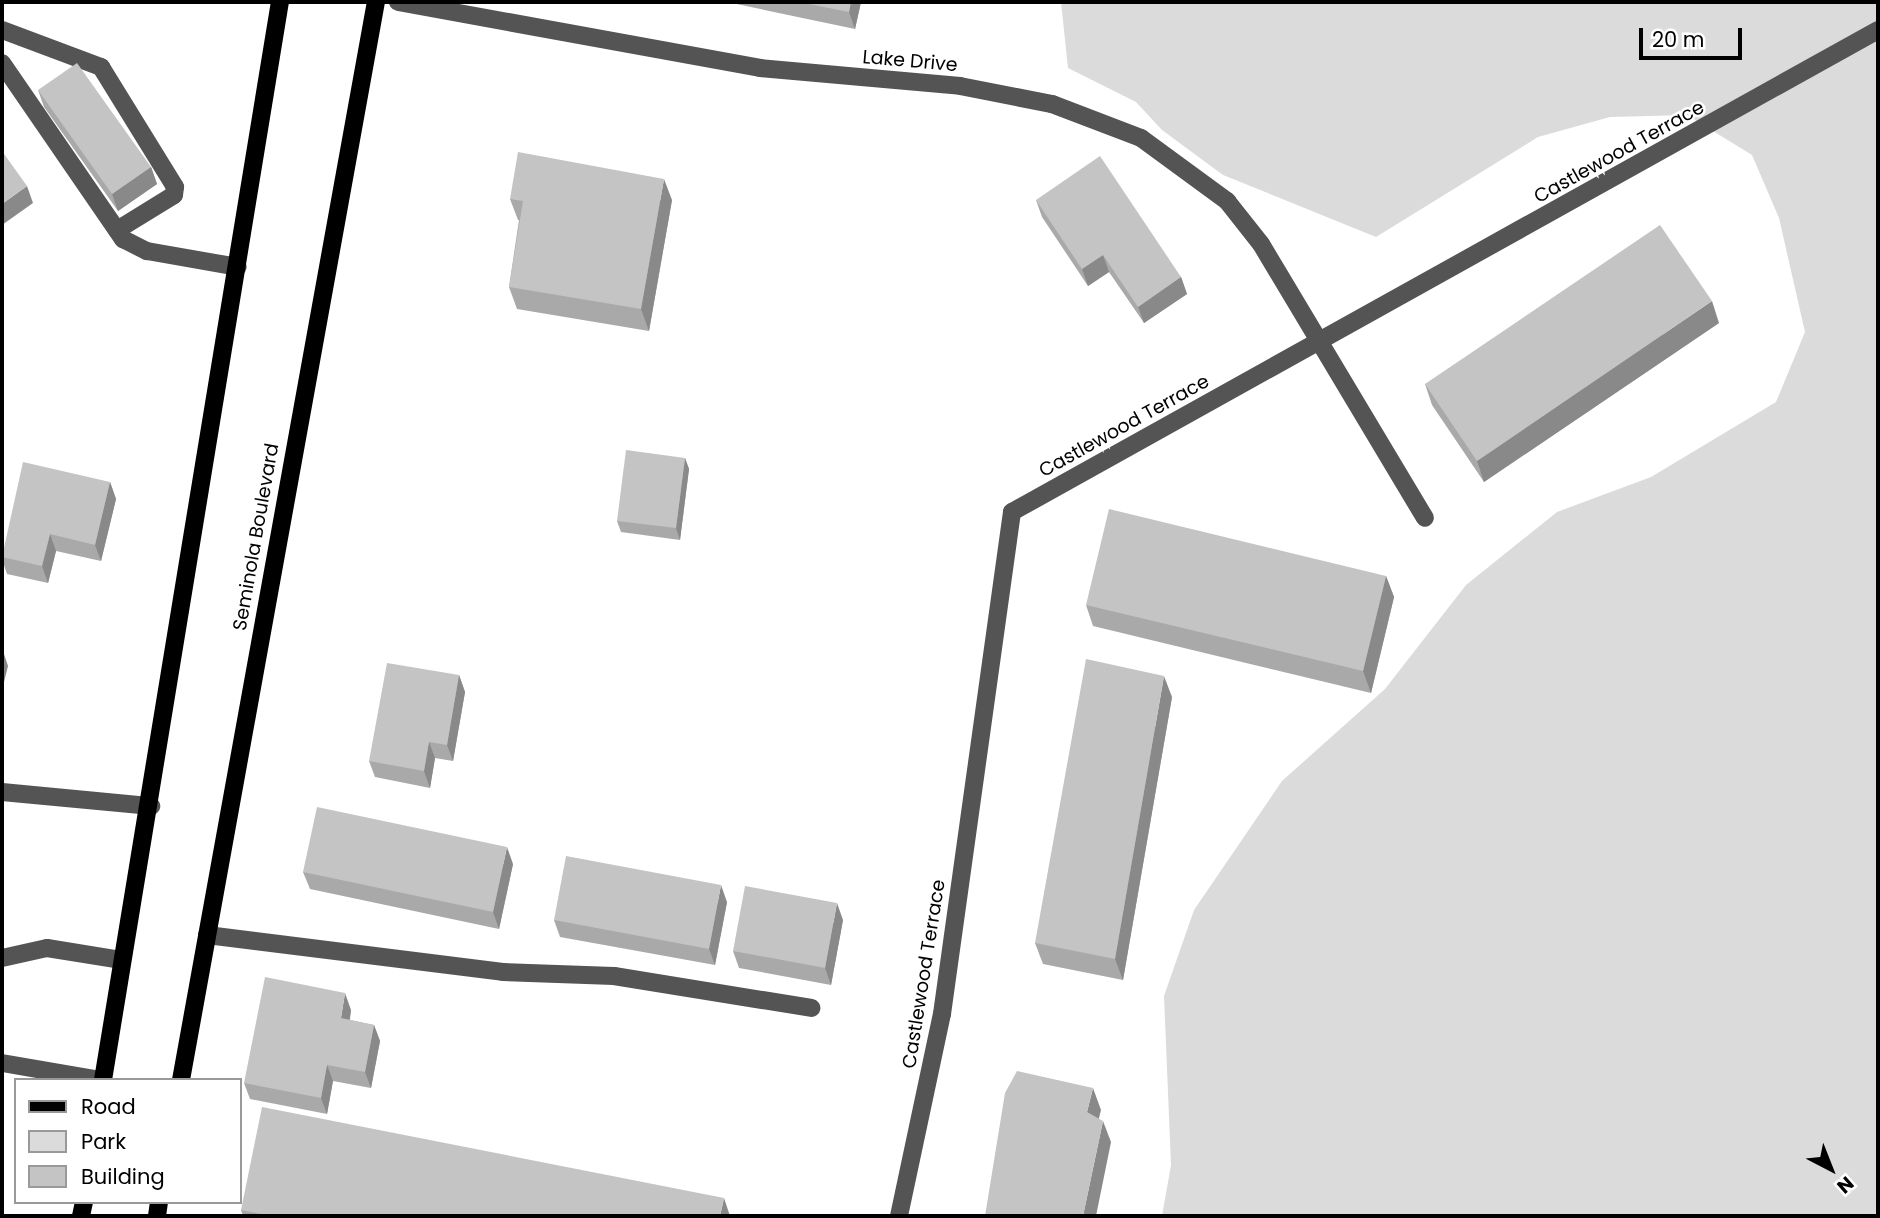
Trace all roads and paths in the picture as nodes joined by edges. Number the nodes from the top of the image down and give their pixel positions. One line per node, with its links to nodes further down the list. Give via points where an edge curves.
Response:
1 (280, 2): 8 (main road)
2 (376, 2): 13 (main road, Seminola Boulevard)
3 (398, 2): 9 (street, Lake Drive, via 760,68 960,86 1052,104 1141,138 1227,201 1261,244)
4 (2, 30): 7 (street, via 101,67 176,187 174,195)
5 (1878, 30): 9 (street, Castlewood Terrace)
6 (2, 63): 7 (street)
7 (117, 230): 8 (street, via 147,251)
8 (238, 267): 12 (main road)
9 (1318, 342): 10 (street, Lake Drive); 21 (street, Castlewood Terrace, via 1012,512 942,1014)
10 (1425, 518)
11 (2, 792): 12 (street)
12 (151, 806): 15 (main road)
13 (206, 935): 16 (street, via 503,972 614,976); 20 (main road, Seminola Boulevard)
14 (2, 958): 15 (street, via 18,949 47,948)
15 (122, 960): 19 (main road)
16 (811, 1008)
17 (2, 1063): 18 (street)
18 (90, 1078)
19 (102, 1078)
20 (181, 1078)
21 (900, 1216)

